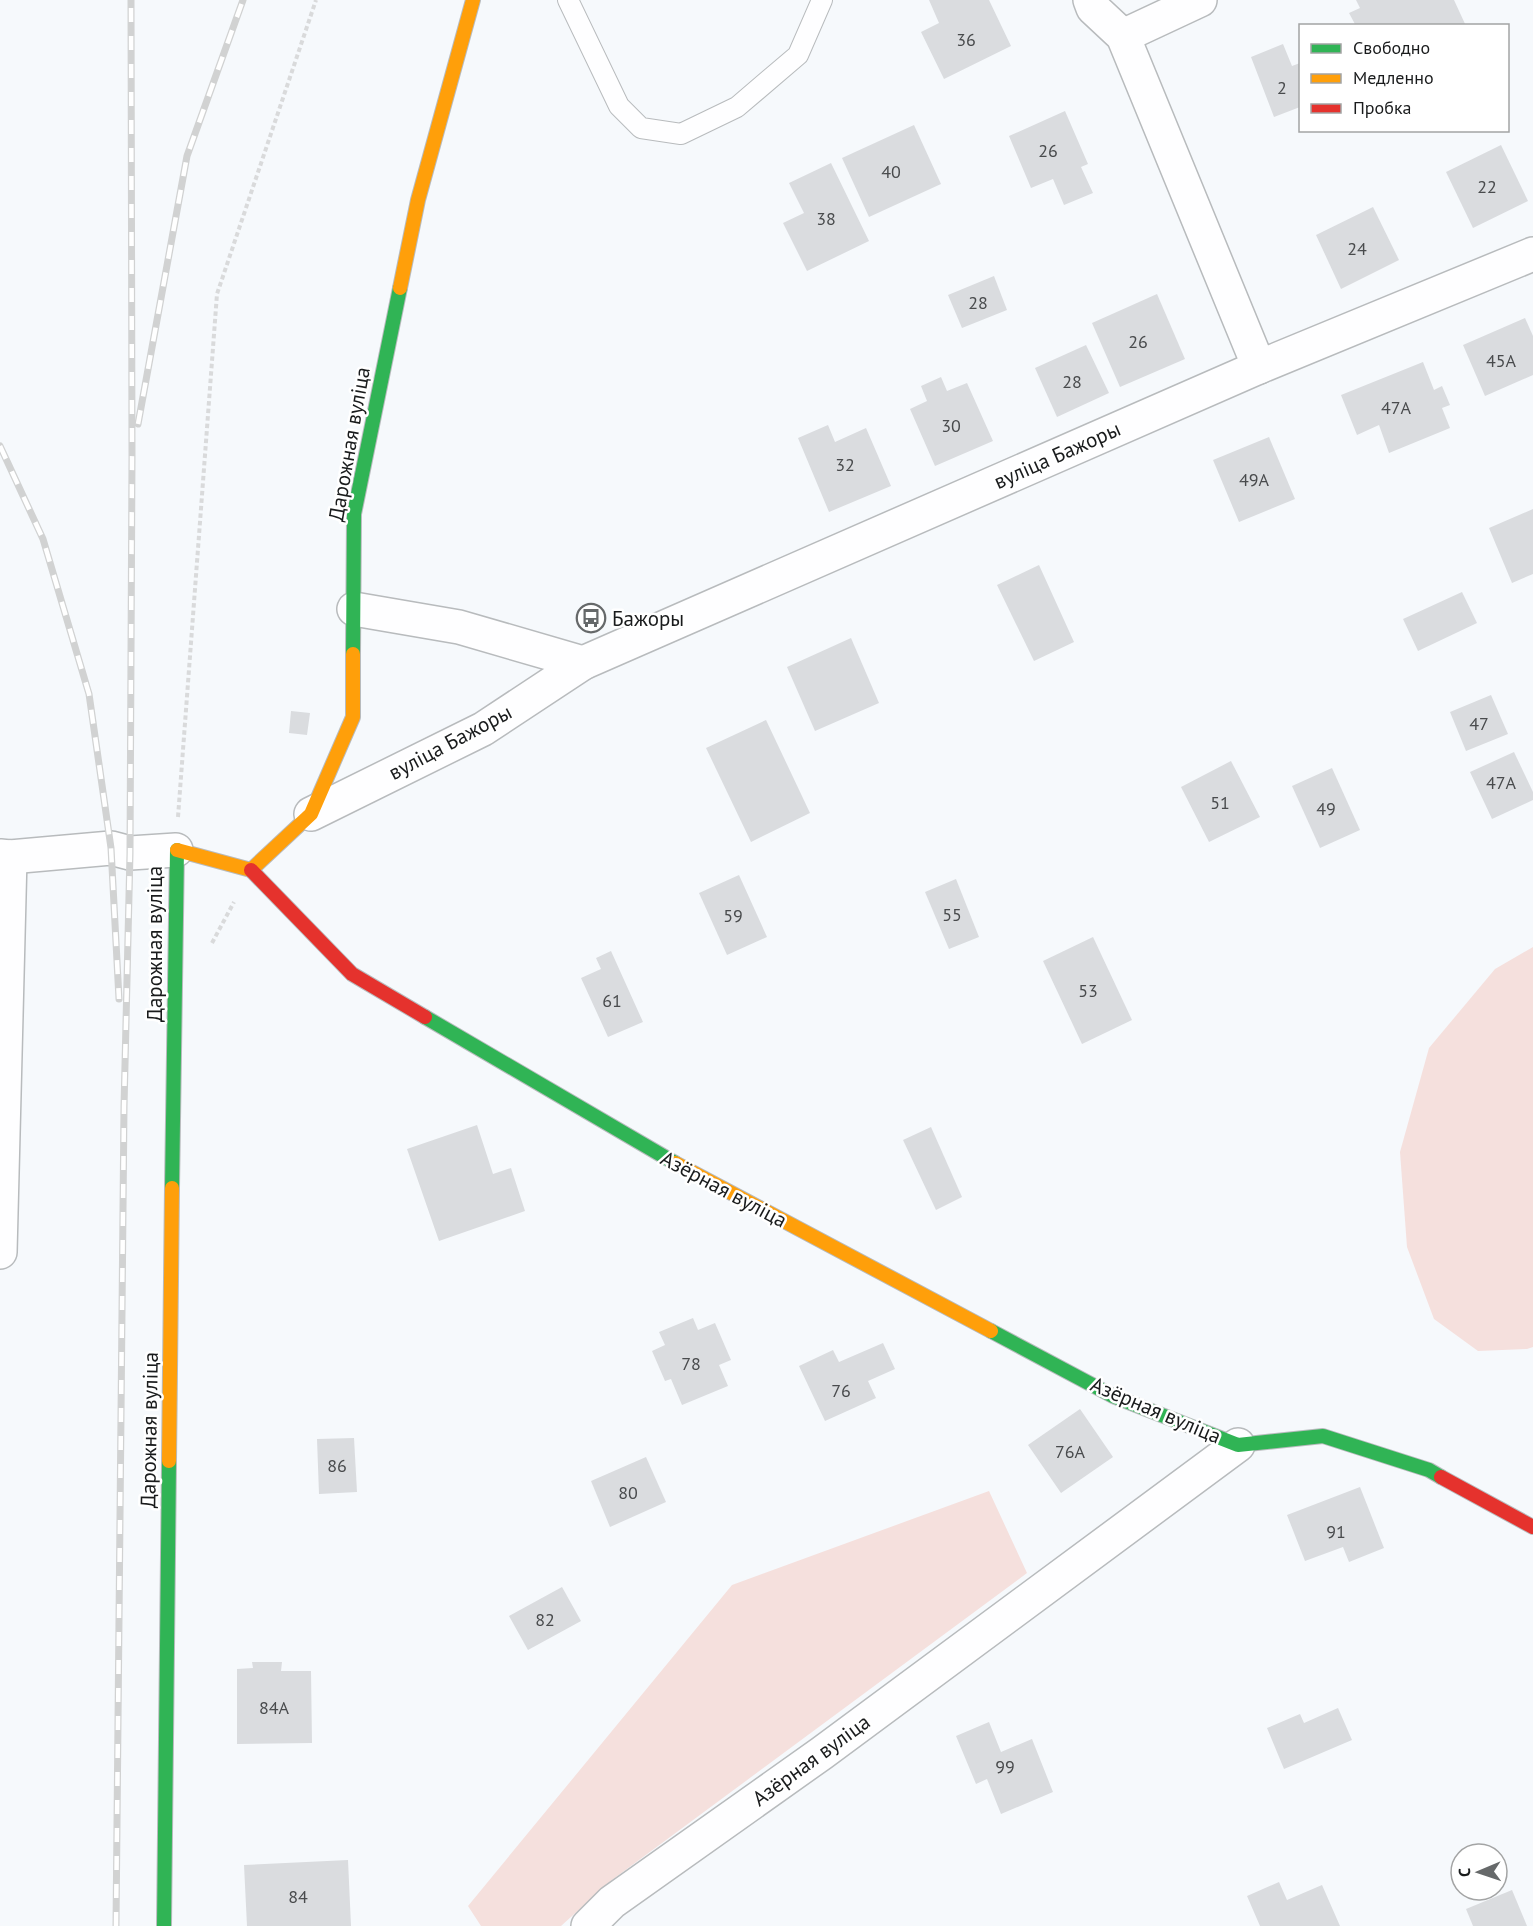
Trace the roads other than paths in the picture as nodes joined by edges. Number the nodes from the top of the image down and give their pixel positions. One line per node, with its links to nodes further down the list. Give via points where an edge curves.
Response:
1 (473, 0): 10 (street, Дарожная вуліца, via 418,200 356,502)
2 (568, 0): 3 (lane, via 619,106 641,128 681,134 737,107 798,55)
3 (822, 0)
4 (1090, 0): 7 (street, via 1093,8)
5 (1200, 0): 6 (street)
6 (1152, 10): 7 (street)
7 (1123, 36): 9 (street)
8 (1533, 254): 9 (street, вуліца Бажоры)
9 (1259, 367): 11 (street, вуліца Бажоры)
10 (354, 609): 11 (street, via 459,627); 12 (street, Дарожная вуліца, via 353,717)
11 (583, 663): 12 (street, вуліца Бажоры, via 483,729)
12 (311, 814): 15 (street, Дарожная вуліца)
13 (176, 850): 14 (street, via 130,853 111,848); 15 (street, Дарожная вуліца); 19 (street, Дарожная вуліца)
14 (5, 856): 16 (street)
15 (251, 870): 17 (street, Азёрная вуліца, via 352,974 655,1152 1113,1396)
16 (0, 1252)
17 (1238, 1445): 18 (street, Азёрная вуліца, via 1323,1436 1429,1470); 20 (street, Азёрная вуліца, via 822,1753 612,1902)
18 (1533, 1527)
19 (164, 1926)
20 (588, 1926)

